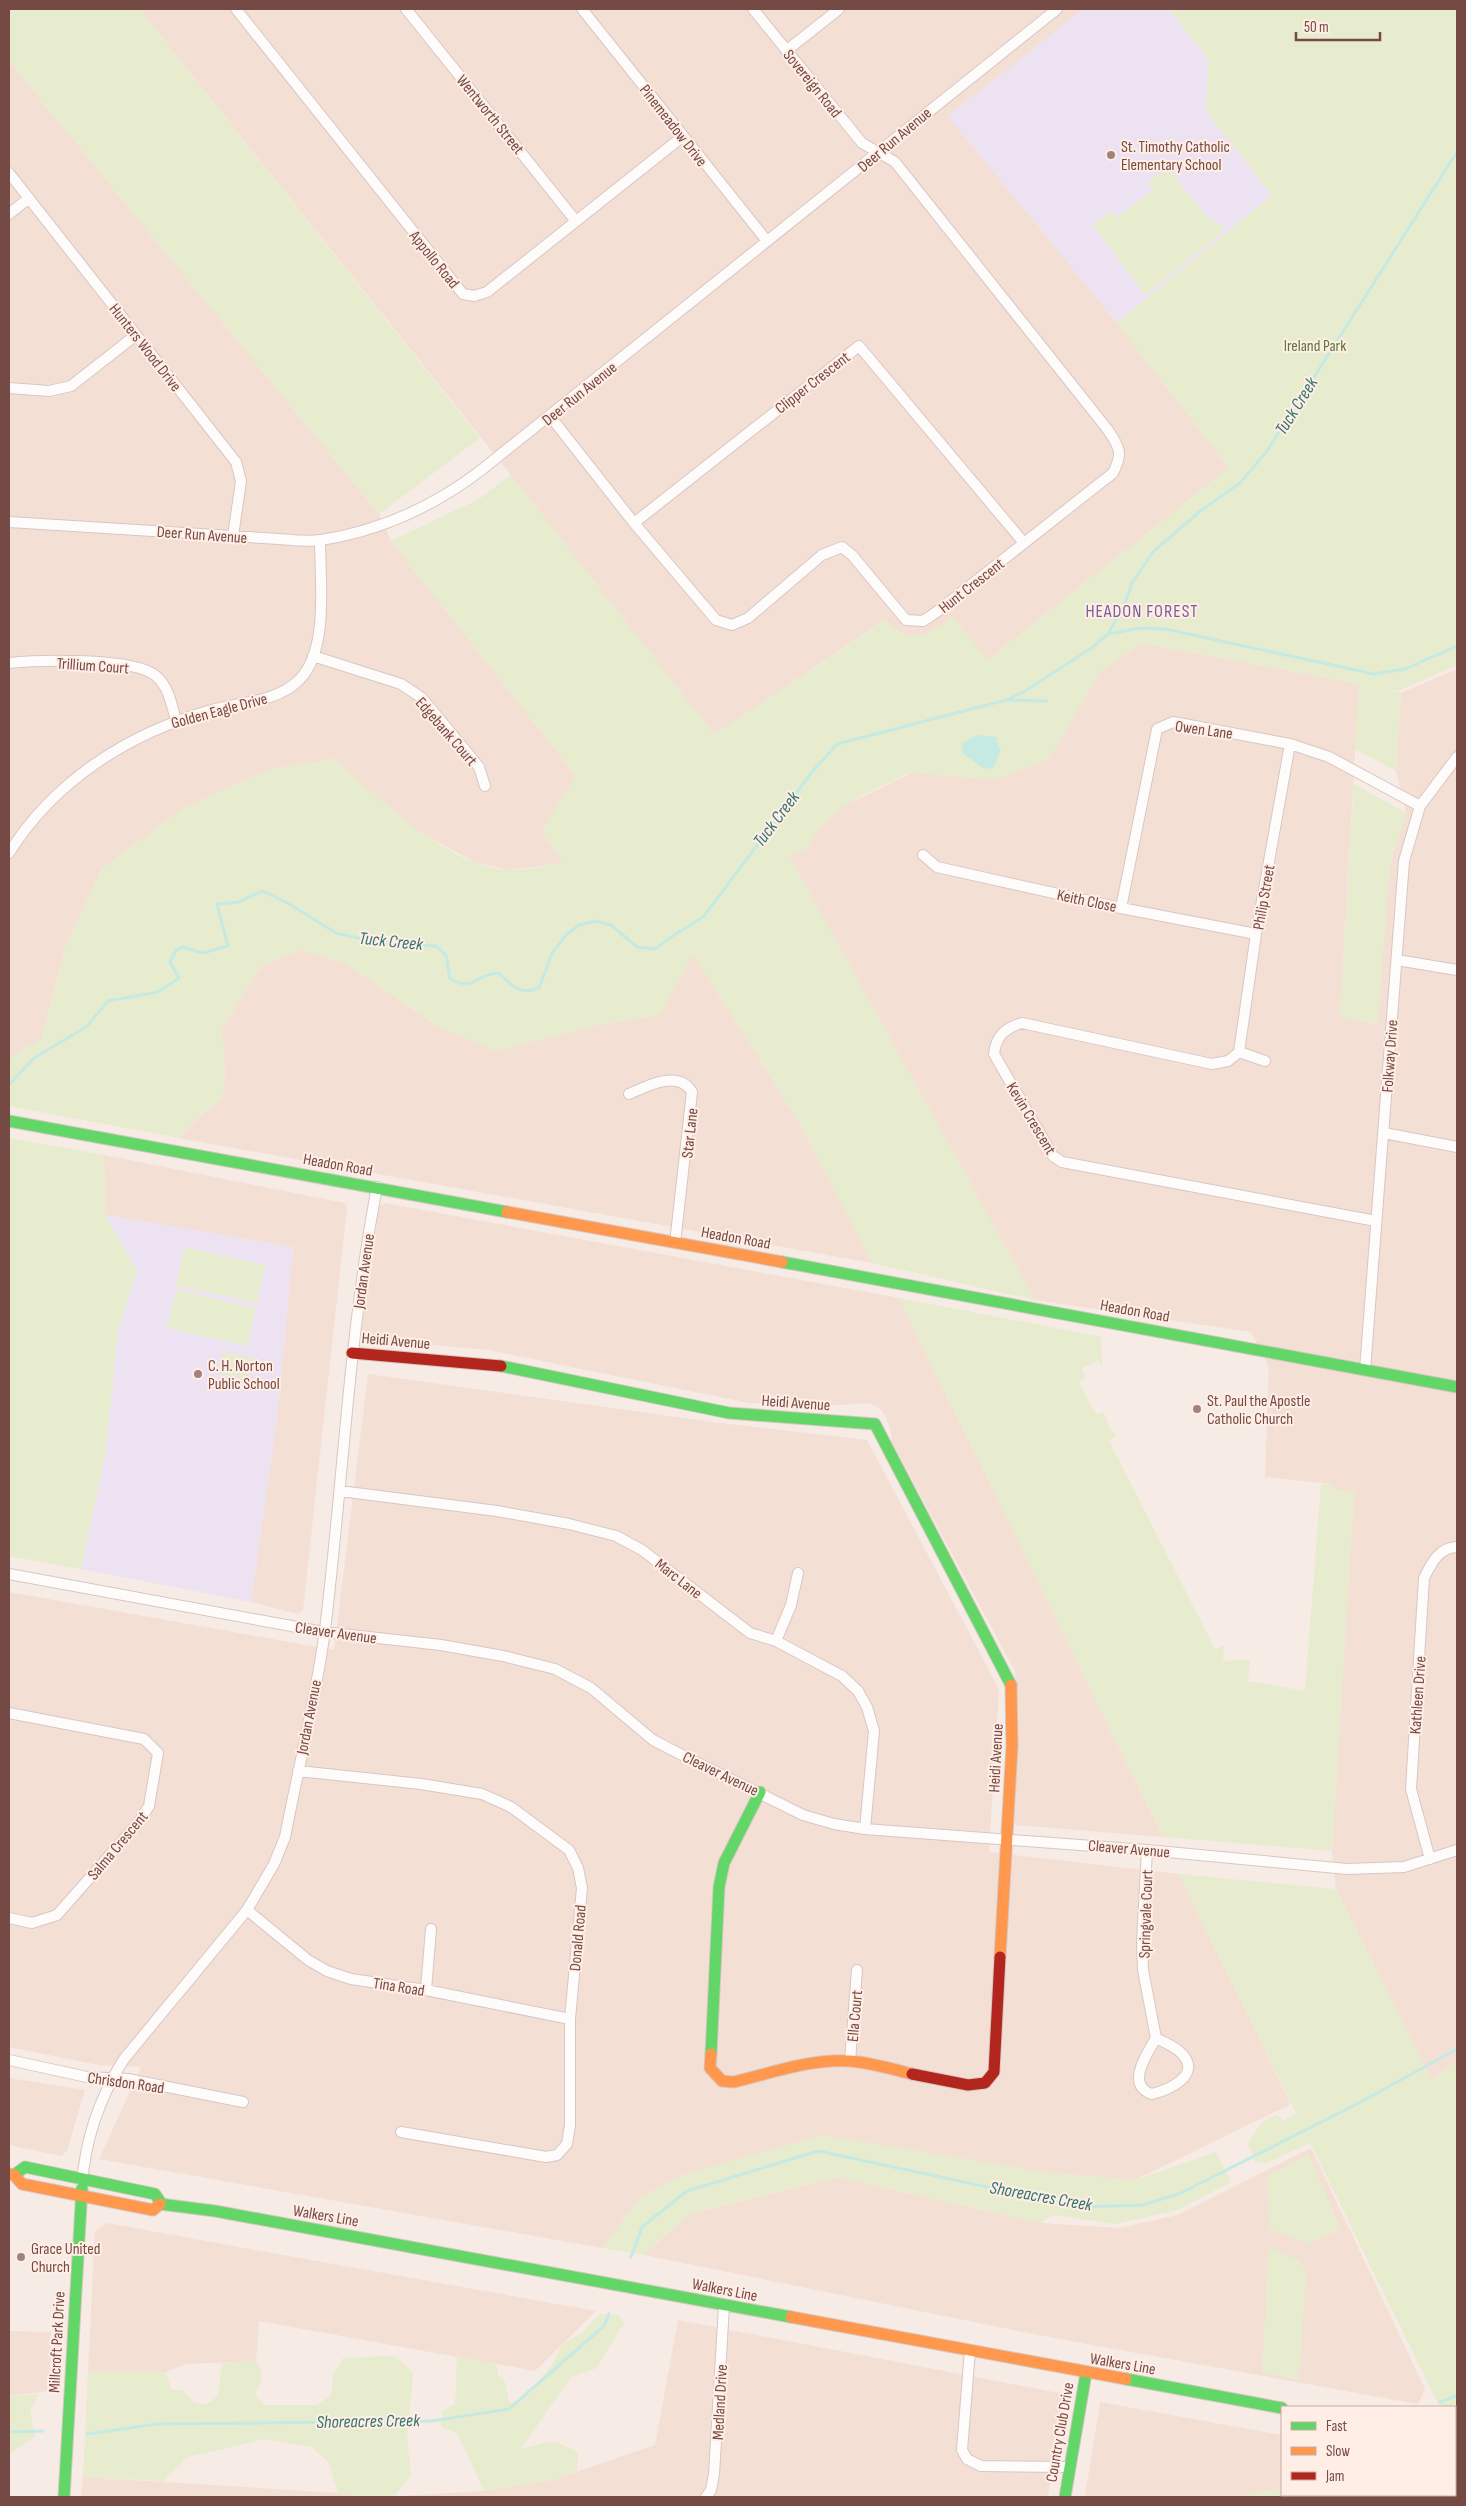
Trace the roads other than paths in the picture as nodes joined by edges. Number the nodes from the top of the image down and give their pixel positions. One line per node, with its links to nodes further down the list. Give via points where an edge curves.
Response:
1 (236, 9): 13 (street, Appollo Road, via 463,294 474,296 487,292)
2 (406, 9): 13 (street, Wentworth Street)
3 (582, 9): 8 (street, Pinemeadow Drive)
4 (753, 9): 7 (street, Sovereign Road)
5 (839, 9): 7 (street)
6 (1057, 9): 9 (street, Deer Run Avenue)
7 (786, 51): 9 (street, Sovereign Road, via 862,143)
8 (682, 136): 13 (street, Appollo Road); 14 (street, Pinemeadow Drive)
9 (878, 153): 14 (street, Deer Run Avenue); 22 (street, Hunt Crescent, via 895,162 1118,446 1120,458 1113,473)
10 (9, 173): 11 (street, Hunters Wood Drive)
11 (29, 198): 12 (street); 15 (street, Hunters Wood Drive)
12 (9, 214)
13 (575, 220)
14 (767, 241): 17 (street, Deer Run Avenue)
15 (136, 335): 16 (street, via 71,386 49,391); 20 (street, Hunters Wood Drive, via 236,462 241,481)
16 (9, 388)
17 (550, 416): 19 (street, Hunt Crescent); 21 (street, Deer Run Avenue, via 452,493 408,515)
18 (9, 522): 20 (street, Deer Run Avenue)
19 (634, 523): 22 (street, Hunt Crescent, via 716,620 732,625 748,618 822,555 842,547 906,620 923,621); 22 (street, Clipper Crescent, via 859,346)
20 (233, 536): 21 (street, Deer Run Avenue)
21 (320, 540): 23 (street, Golden Eagle Drive, via 319,637)
22 (1024, 543)
23 (314, 656): 25 (street, Golden Eagle Drive, via 300,680 271,698 210,710); 28 (street, Edgebank Court, via 401,684 422,698 479,767)
24 (9, 663): 25 (street, Trillium Court, via 86,661 144,670 156,676 166,690)
25 (176, 721): 30 (street, Golden Eagle Drive, via 107,755 70,783 38,815)
26 (1290, 744): 29 (street, Owen Lane, via 1329,757); 32 (street, Owen Lane, via 1173,722 1156,729); 33 (street, Philip Street)
27 (1457, 757): 29 (street, Folkway Drive)
28 (485, 786)
29 (1420, 806): 34 (street, Folkway Drive, via 1404,861)
30 (9, 853)
31 (922, 855): 32 (street, Keith Close, via 937,867)
32 (1121, 908): 33 (street, Keith Close)
33 (1256, 934): 36 (street, Philip Street)
34 (1397, 960): 35 (street); 40 (street, Folkway Drive)
35 (1457, 970)
36 (1239, 1052): 37 (street); 43 (street, Kevin Crescent, via 1228,1061 1212,1064 1022,1023 1008,1027 996,1041 994,1054 1053,1156 1062,1162)
37 (1266, 1062)
38 (629, 1094): 44 (street, Star Lane, via 669,1080 684,1083 692,1092)
39 (9, 1121): 42 (street, Headon Road)
40 (1384, 1133): 41 (street); 43 (street, Folkway Drive)
41 (1457, 1147)
42 (377, 1187): 44 (street, Headon Road); 45 (street, Jordan Avenue, via 366,1241)
43 (1376, 1221): 46 (street, Folkway Drive)
44 (675, 1242): 46 (street, Headon Road)
45 (352, 1353): 48 (street, Jordan Avenue); 58 (street, Heidi Avenue, via 498,1365 729,1414 875,1424 1012,1686 1013,1738)
46 (1365, 1370): 47 (street, Headon Road)
47 (1457, 1388)
48 (340, 1491): 52 (street, Jordan Avenue); 53 (street, Marc Lane, via 497,1511 616,1536 642,1550 750,1633)
49 (1457, 1547): 61 (street, Kathleen Drive, via 1453,1546 1434,1558 1424,1578 1411,1789)
50 (798, 1573): 53 (street, via 792,1605)
51 (9, 1574): 52 (street, Cleaver Avenue)
52 (324, 1632): 55 (street, Jordan Avenue); 56 (street, Cleaver Avenue, via 440,1645 555,1668 591,1688 653,1740)
53 (776, 1641): 57 (street, Marc Lane, via 842,1676 858,1691 867,1707 874,1730)
54 (9, 1713): 63 (street, Salma Crescent, via 144,1739 158,1753 149,1806 138,1823 56,1915 32,1923)
55 (298, 1771): 62 (street, Jordan Avenue, via 284,1837 274,1864); 67 (street, Donald Road, via 482,1794 511,1808 569,1850 578,1868 582,1888)
56 (760, 1792): 57 (street, Cleaver Avenue, via 803,1815); 70 (street, Heidi Avenue, via 724,1863 719,1887 710,2068 722,2081 734,2082 805,2064)
57 (865, 1829): 58 (street, Cleaver Avenue)
58 (1006, 1838): 59 (street, Cleaver Avenue); 70 (street, Heidi Avenue, via 994,2072 985,2083 968,2085)
59 (1147, 1850): 61 (street, Cleaver Avenue, via 1347,1868 1404,1867); 68 (street, Springvale Court, via 1143,1970)
60 (1457, 1850): 61 (street, Cleaver Avenue)
61 (1430, 1859)
62 (248, 1910): 66 (street, Tina Road, via 308,1960 327,1971 351,1979); 71 (street, Jordan Avenue, via 124,2059)
63 (9, 1918)
64 (431, 1929): 66 (street)
65 (858, 1970): 70 (street, Ella Court)
66 (426, 1990): 67 (street, Tina Road)
67 (570, 2019): 73 (street, Donald Road, via 570,2125 567,2144 557,2155 546,2157)
68 (1156, 2038): 68 (street, via 1184,2056 1188,2066 1181,2082 1152,2094 1139,2084 1138,2074)
69 (9, 2060): 71 (street, Chrisdon Road, via 87,2077)
70 (850, 2061)
71 (112, 2078): 72 (street, Chrisdon Road); 75 (street, Jordan Avenue, via 88,2140)
72 (243, 2102)
73 (401, 2132)
74 (11, 2174): 75 (street, Walkers Line, via 22,2184); 75 (street, Walkers Line, via 25,2167)
75 (82, 2188): 76 (street, Walkers Line, via 155,2194); 76 (street, Walkers Line, via 153,2210); 82 (street, Millcroft Park Drive)
76 (161, 2203): 77 (street, Walkers Line, via 517,2265)
77 (724, 2306): 78 (street, Walkers Line); 83 (street, Medland Drive, via 714,2474)
78 (970, 2350): 79 (street, Walkers Line); 81 (street, via 962,2450 967,2459 981,2466)
79 (1086, 2373): 80 (street, Walkers Line); 81 (street, Country Club Drive)
80 (1281, 2408)
81 (1070, 2467): 84 (street, Country Club Drive)
82 (64, 2497)
83 (706, 2497)
84 (1065, 2497)

